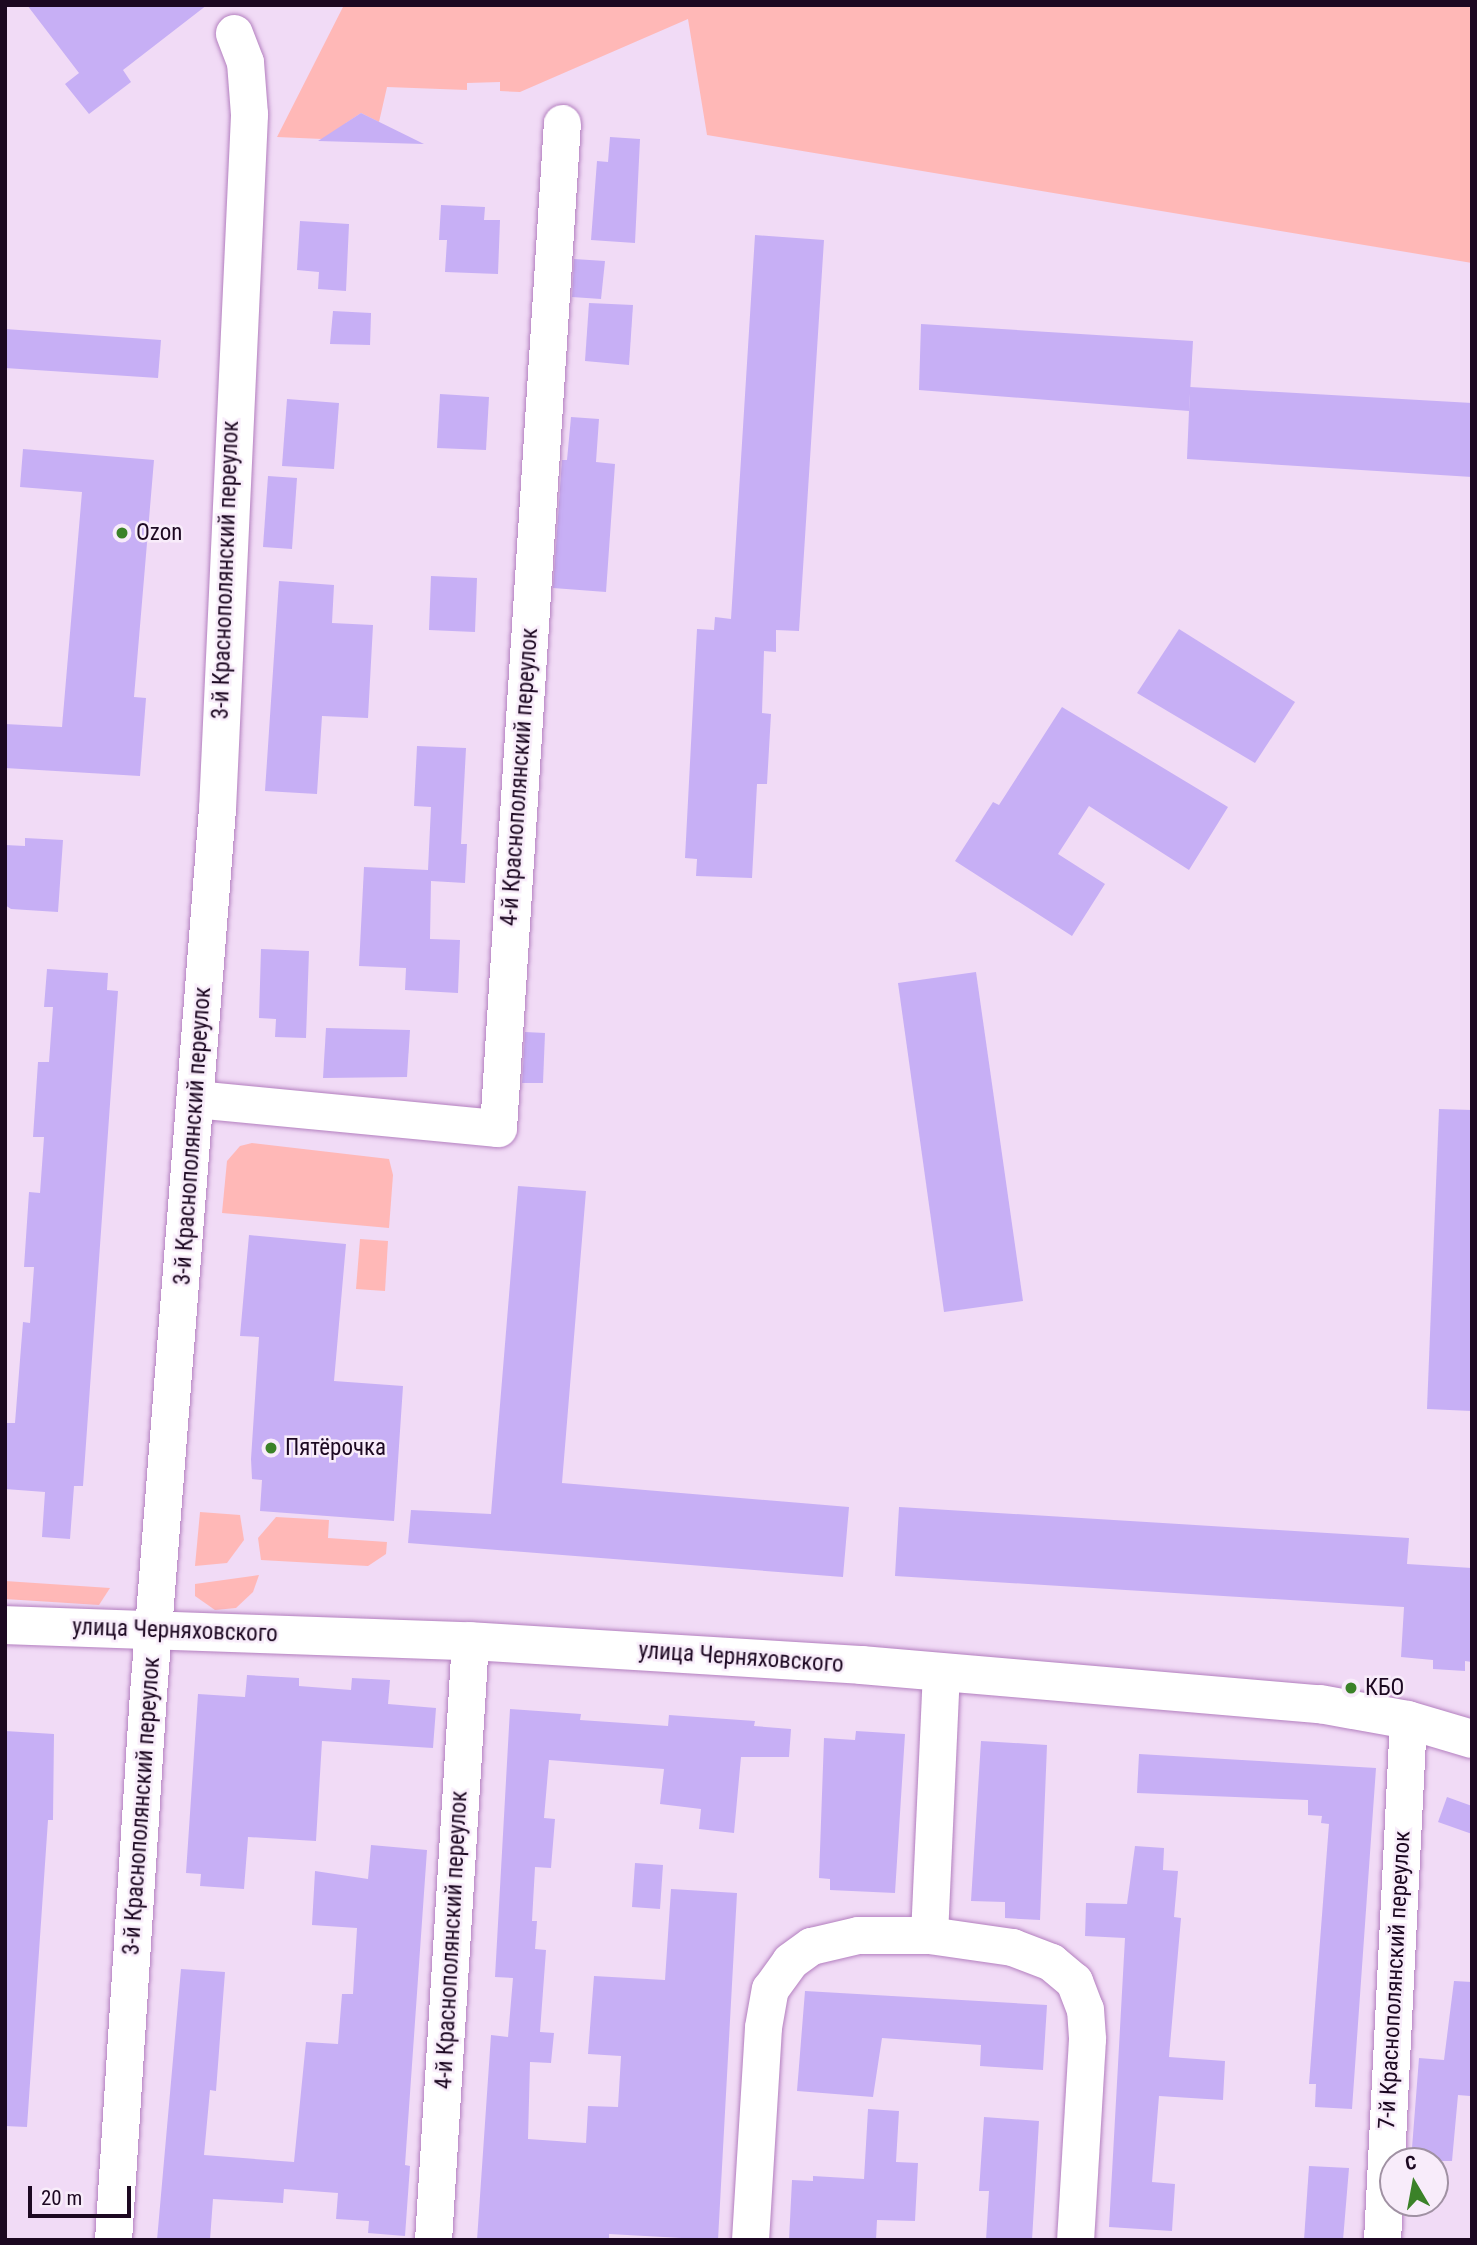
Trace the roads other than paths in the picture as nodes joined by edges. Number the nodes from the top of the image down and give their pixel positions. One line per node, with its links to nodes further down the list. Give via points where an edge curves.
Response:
1 (234, 33): 3 (street, 3-й Краснополянский переулок, via 244,62 249,114 217,809)
2 (562, 123): 3 (street, 4-й Краснополянский переулок, via 498,1128)
3 (195, 1099): 5 (street, 3-й Краснополянский переулок)
4 (5, 1625): 5 (main road, улица Черняховского)
5 (155, 1631): 6 (main road, улица Черняховского); 11 (street, 3-й Краснополянский переулок)
6 (470, 1641): 7 (main road, улица Черняховского); 12 (street, 4-й Краснополянский переулок)
7 (941, 1672): 8 (main road, улица Черняховского, via 1320,1704); 10 (street)
8 (1408, 1720): 9 (main road, улица Черняховского); 15 (street, 7-й Краснополянский переулок)
9 (1472, 1739)
10 (929, 1935): 13 (street, via 858,1935 811,1947 790,1961 770,1989 763,2027); 14 (street, via 1012,1947 1051,1962 1074,1982 1085,2009 1087,2039)
11 (113, 2240)
12 (433, 2240)
13 (750, 2240)
14 (1074, 2240)
15 (1382, 2240)

